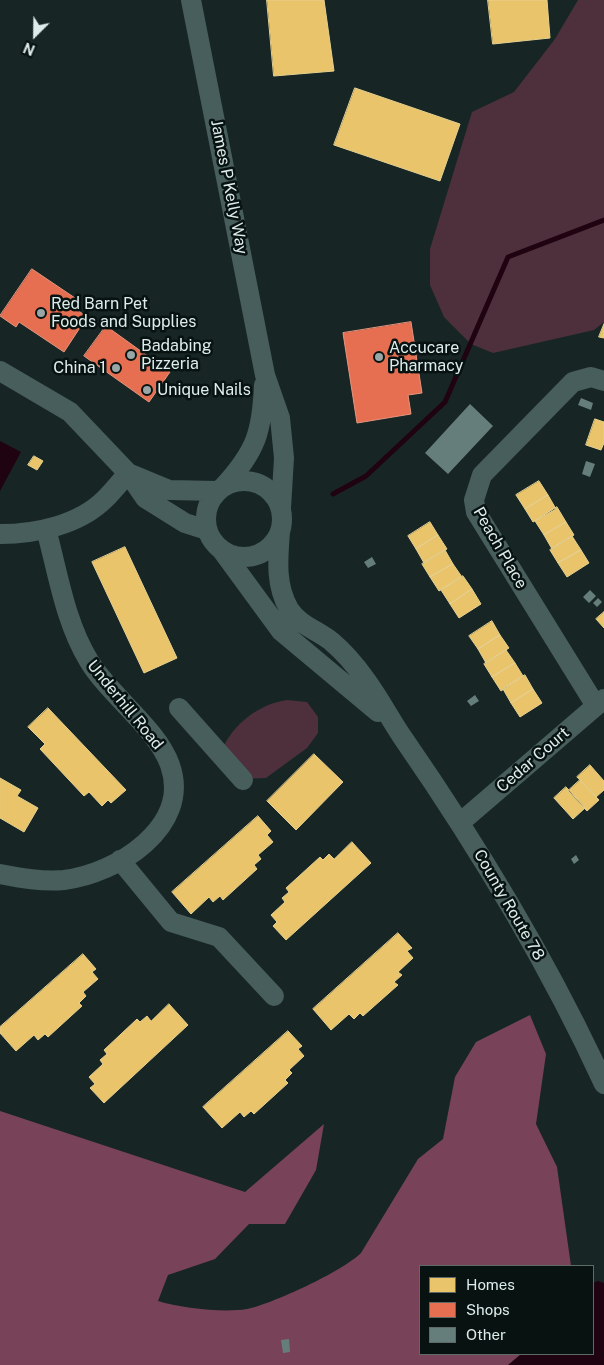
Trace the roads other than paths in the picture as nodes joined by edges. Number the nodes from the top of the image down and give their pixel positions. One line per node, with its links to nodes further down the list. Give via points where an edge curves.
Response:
1 (191, 0): 3 (street, James P Kelly Way)
2 (0, 371): 5 (street, via 70,412)
3 (265, 375): 6 (street, James P Kelly Way, via 260,431 249,455); 7 (street, James P Kelly Way, via 280,418 284,458)
4 (604, 381): 13 (street, Peach Place, via 591,377 573,382 482,474 474,500 476,512)
5 (128, 473): 6 (street, via 169,490); 8 (street, via 104,500 67,523); 9 (street, via 145,498 185,523)
6 (221, 489): 7 (street, via 246,480 258,483 268,489); 9 (street, via 207,509)
7 (281, 508): 10 (street)
8 (46, 529): 11 (street); 18 (street, Underhill Road, via 73,633 100,677 163,749 170,766 172,797 167,815 150,839)
9 (207, 530): 12 (street)
10 (280, 532): 12 (street, via 266,550 255,556 231,555); 15 (street, County Route 78, via 278,577 290,610 297,619 345,654 366,679)
11 (0, 534)
12 (220, 550): 15 (street, County Route 78, via 281,631 369,702)
13 (600, 702): 17 (street, Cedar Court)
14 (179, 708): 16 (street)
15 (401, 734): 17 (street, County Route 78)
16 (244, 780)
17 (461, 822): 21 (street, County Route 78, via 522,924 572,1016)
18 (120, 860): 19 (street, Underhill Road, via 98,871 65,880 32,880); 20 (street, via 171,922 219,937)
19 (0, 874)
20 (274, 996)
21 (604, 1084)

